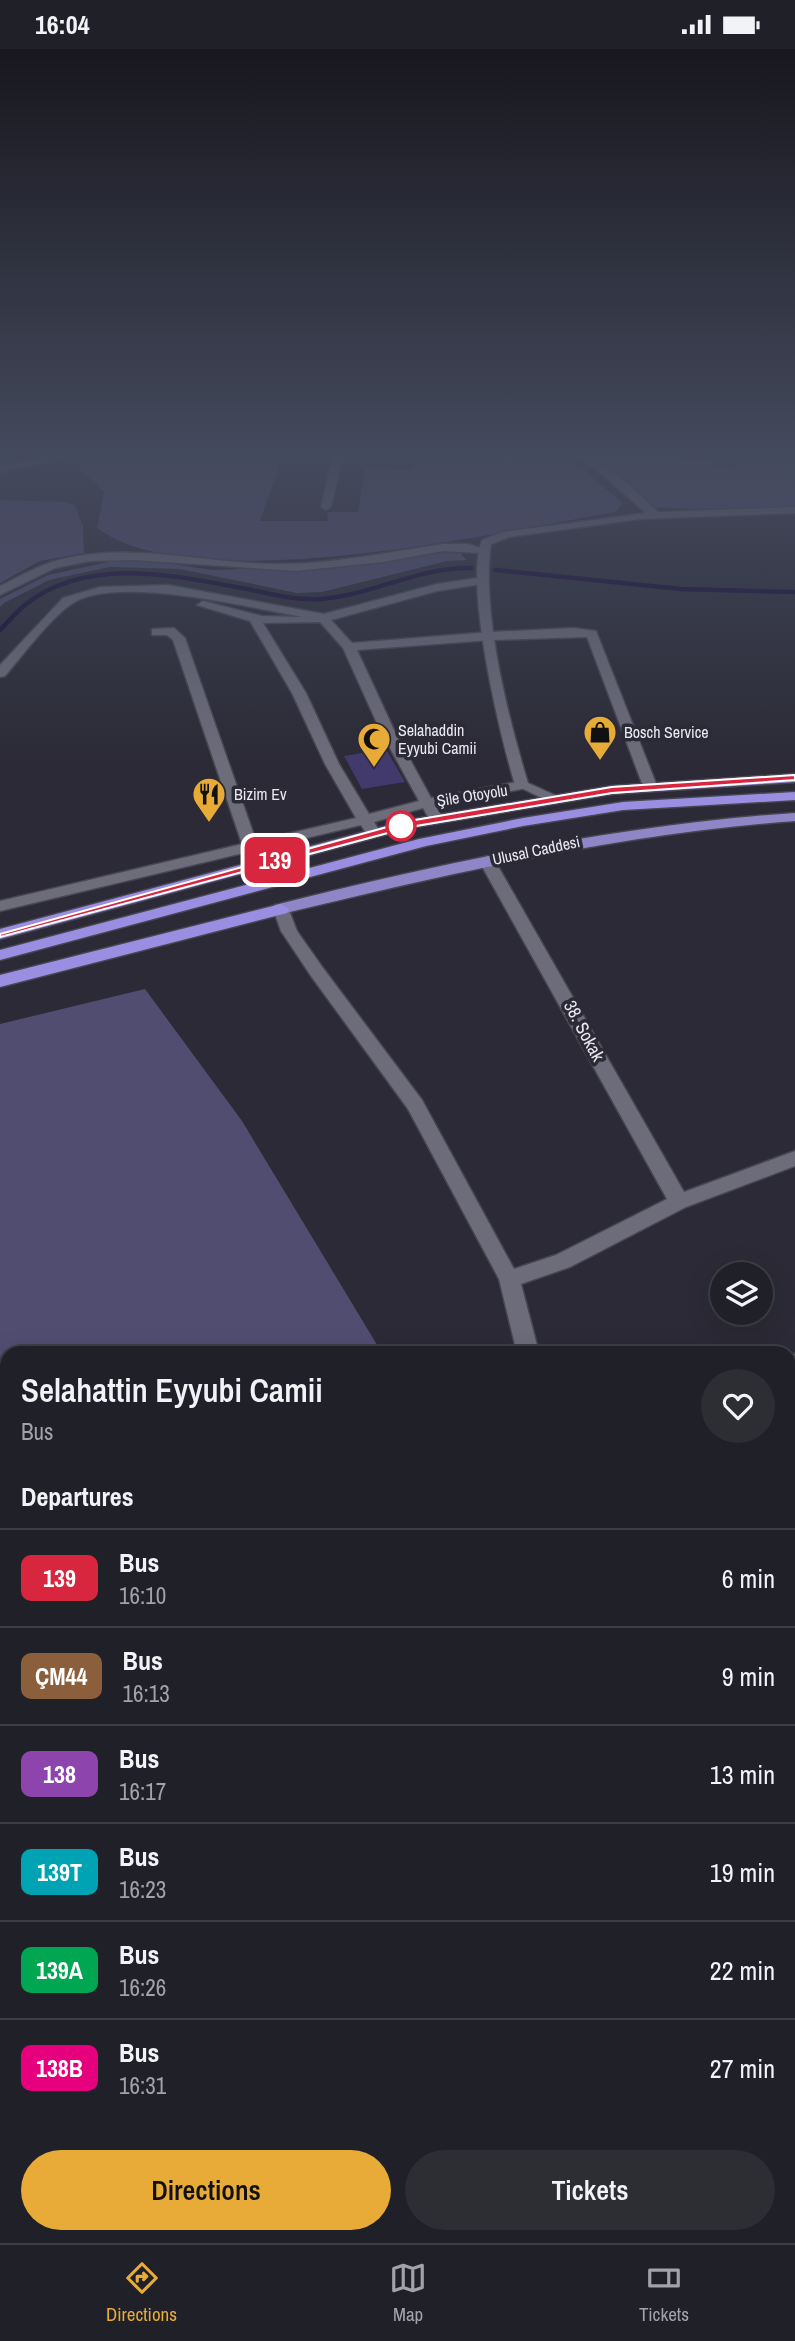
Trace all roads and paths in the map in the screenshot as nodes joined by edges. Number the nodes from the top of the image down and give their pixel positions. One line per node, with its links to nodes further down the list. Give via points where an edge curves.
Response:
1 (98, 557): 6 (street, via 65,561)
2 (166, 557): 3 (street, via 247,567 349,564)
3 (385, 557)
4 (482, 557): 5 (street)
5 (484, 581): 7 (street, via 411,592); 10 (street)
6 (0, 591)
7 (323, 617): 8 (street, via 274,622); 11 (street); 12 (street, via 168,589 100,591 67,601)
8 (255, 618): 13 (street, via 177,598 89,600 58,618); 22 (street)
9 (156, 632): 23 (street, via 170,631 179,638)
10 (490, 636): 11 (street); 15 (street, via 510,752); 16 (street, via 592,634)
11 (349, 647): 19 (street)
12 (0, 673)
13 (0, 684)
14 (795, 778): 16 (highway, Şile Otoyolu)
15 (522, 785): 18 (street); 19 (street)
16 (650, 786): 18 (highway, Şile Otoyolu)
17 (795, 796): 30 (highway, Şile Otoyolu, via 623,806 523,822 424,842)
18 (552, 799): 21 (highway, Şile Otoyolu)
19 (426, 803): 21 (street); 22 (street)
20 (795, 817): 24 (main road, Ulusal Caddesi, via 650,829)
21 (436, 819): 22 (highway, Şile Otoyolu)
22 (369, 827): 23 (street); 26 (highway, Şile Otoyolu)
23 (250, 846): 25 (street)
24 (487, 861): 28 (main road, Ulusal Caddesi); 33 (street, 38. Sokak)
25 (138, 873): 26 (street); 27 (street)
26 (125, 899): 29 (highway, Şile Otoyolu)
27 (0, 906)
28 (281, 909): 31 (highway); 34 (street, via 289,931 317,972 415,1104)
29 (0, 934)
30 (0, 955)
31 (0, 981)
32 (795, 1158): 33 (street)
33 (679, 1202): 34 (street, via 563,1261)
34 (509, 1279): 35 (street)
35 (526, 1346)

